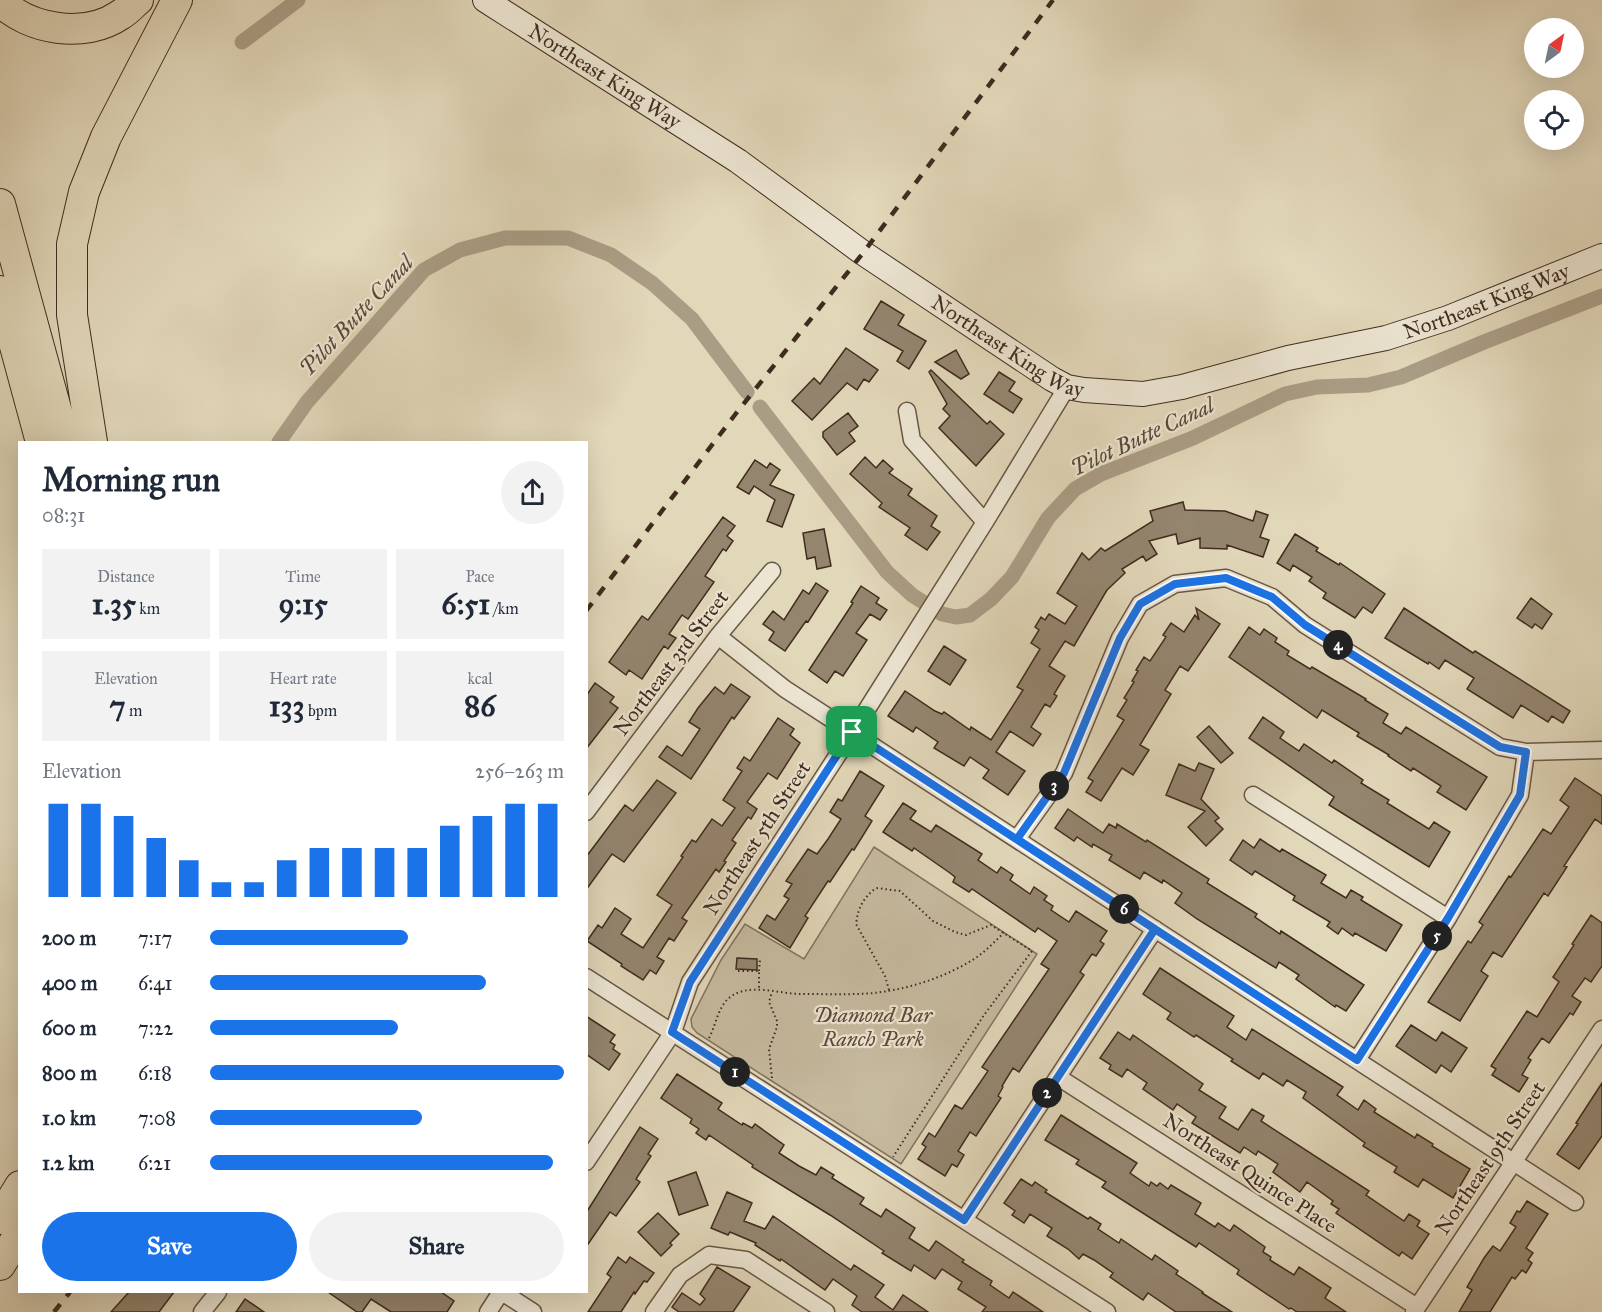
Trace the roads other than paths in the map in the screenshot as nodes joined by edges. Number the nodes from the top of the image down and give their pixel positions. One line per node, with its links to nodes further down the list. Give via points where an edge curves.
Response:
1 (138, 0): 4 (highway, via 119,16 89,27 60,28 34,22)
2 (177, 0): 14 (highway, via 106,137 84,192 72,244 72,315)
3 (485, 0): 9 (street, Northeast King Way, via 738,161 863,253)
4 (0, 1)
5 (0, 204): 13 (highway)
6 (1602, 256): 9 (street, Northeast King Way, via 1448,318 1386,338 1143,394)
7 (0, 291): 12 (highway)
8 (0, 353): 11 (highway)
9 (1067, 387): 15 (street, Northeast 5th Street)
10 (907, 411): 15 (street, via 912,440)
11 (30, 441)
12 (41, 441)
13 (65, 441)
14 (92, 441)
15 (985, 522): 18 (street, Northeast 5th Street)
16 (772, 571): 17 (street, Northeast 3rd Street)
17 (718, 636): 18 (street, via 785,689); 22 (street, Northeast 3rd Street)
18 (852, 732): 23 (street); 28 (street, Northeast 5th Street, via 690,982)
19 (1602, 750): 20 (street)
20 (1526, 752): 23 (street, via 1500,747 1305,625 1272,597 1226,578 1175,584 1140,604 1120,638 1064,773); 24 (street, via 1520,795)
21 (1253, 795): 24 (street)
22 (588, 809)
23 (1017, 839): 25 (street)
24 (1448, 918): 29 (street)
25 (1155, 929): 29 (street); 30 (street)
26 (588, 978): 28 (street)
27 (1602, 1029): 32 (street, Northeast 9th Street)
28 (672, 1032): 31 (street, Northeast 5th Street); 36 (street)
29 (1357, 1060): 32 (street)
30 (1058, 1077): 36 (street); 42 (street, Northeast Quince Place)
31 (588, 1159)
32 (1514, 1162): 34 (street); 42 (street, Northeast 9th Street)
33 (18, 1189): 35 (highway)
34 (1575, 1202)
35 (0, 1219)
36 (964, 1220): 48 (street)
37 (18, 1236): 38 (highway)
38 (0, 1265)
39 (217, 1293): 43 (street)
40 (501, 1293): 44 (street)
41 (504, 1293): 45 (street)
42 (1416, 1310)
43 (202, 1312)
44 (488, 1312)
45 (533, 1312)
46 (654, 1312): 47 (street, via 680,1275 709,1255 746,1260)
47 (826, 1312)
48 (1107, 1312)

